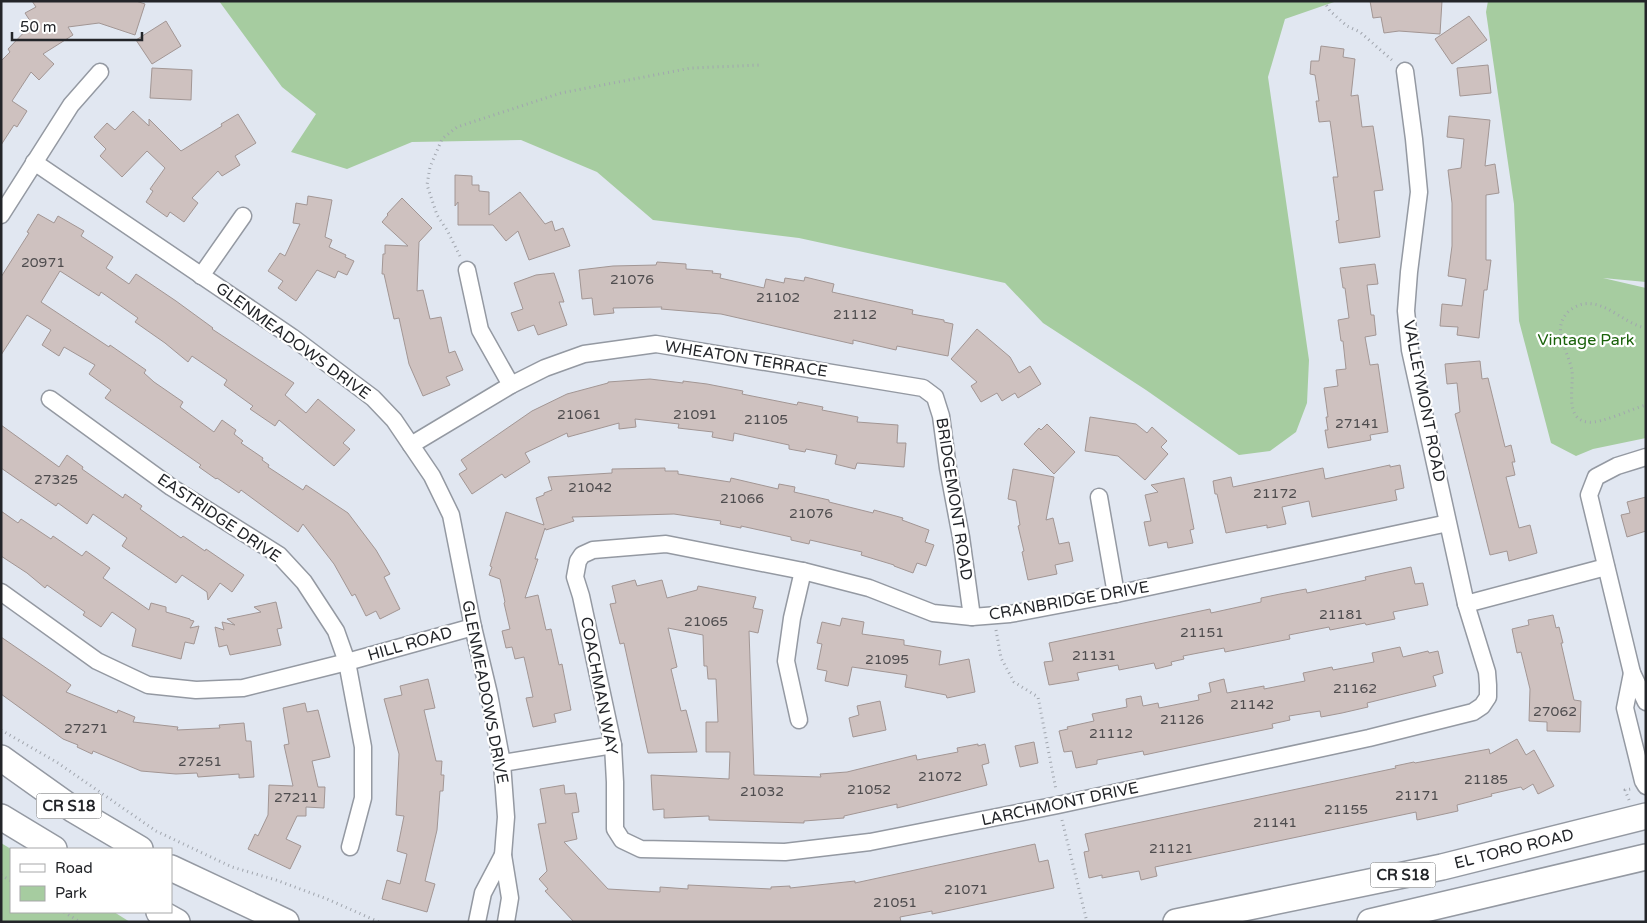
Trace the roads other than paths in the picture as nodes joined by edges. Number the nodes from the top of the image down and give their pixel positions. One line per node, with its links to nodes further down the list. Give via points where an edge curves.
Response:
1 (1405, 71): 14 (street, VALLEYMONT ROAD, via 1419,192 1406,311 1410,350)
2 (100, 72): 3 (street, via 71,105)
3 (34, 162): 4 (street); 7 (street, GLENMEADOWS DRIVE)
4 (1, 215)
5 (243, 216): 7 (street)
6 (468, 270): 8 (street, via 480,330)
7 (201, 276): 11 (street, GLENMEADOWS DRIVE, via 292,337 373,398)
8 (511, 385): 9 (street, WHEATON TERRACE, via 584,354 656,344); 11 (street, WHEATON TERRACE)
9 (923, 388): 21 (street, BRIDGEMONT ROAD, via 935,397 941,416)
10 (50, 399): 23 (street, EASTRIDGE DRIVE, via 171,488 279,555 319,604 336,632)
11 (411, 445): 22 (street, GLENMEADOWS DRIVE, via 452,515)
12 (1646, 457): 16 (street, via 1596,476 1589,495)
13 (1099, 497): 19 (street)
14 (1448, 523): 19 (street, CRANBRIDGE DRIVE); 20 (street, VALLEYMONT ROAD)
15 (578, 561): 17 (street, CRANBRIDGE DRIVE, via 593,550 666,544); 28 (street, COACHMAN WAY, via 575,576)
16 (1606, 567): 20 (street); 24 (street)
17 (802, 571): 21 (street, CRANBRIDGE DRIVE, via 869,588 933,613); 27 (street, via 786,661)
18 (1, 592): 23 (street, HILL ROAD, via 98,661 148,685 196,690 243,688)
19 (1116, 594): 21 (street, CRANBRIDGE DRIVE, via 1010,614)
20 (1466, 604): 25 (street, VALLEYMONT ROAD, via 1487,672)
21 (972, 617)
22 (473, 627): 23 (street, HILL ROAD); 30 (street, GLENMEADOWS DRIVE)
23 (348, 662): 35 (street, EASTRIDGE DRIVE, via 363,747 363,798)
24 (1639, 671): 26 (street); 31 (street, via 1625,708)
25 (1488, 697): 34 (street, LARCHMONT DRIVE, via 1473,712 1368,738 870,842 785,852 641,849)
26 (1646, 702)
27 (799, 720)
28 (614, 745): 30 (street); 34 (street, COACHMAN WAY, via 615,829)
29 (1, 758): 37 (main road, CR S18, via 74,810)
30 (502, 763): 38 (street, GLENMEADOWS DRIVE, via 506,817)
31 (1646, 786)
32 (1646, 816): 46 (main road, EL TORO ROAD / CR S18, via 1442,867)
33 (1, 817): 36 (main road, CR S18)
34 (622, 840)
35 (350, 847)
36 (52, 848)
37 (138, 848)
38 (503, 855): 44 (street, GLENMEADOWS DRIVE, via 483,894); 45 (street, GLENMEADOWS DRIVE, via 510,898)
39 (1646, 857): 47 (main road)
40 (172, 868): 43 (main road)
41 (161, 913): 42 (main road)
42 (177, 922)
43 (286, 922)
44 (477, 922)
45 (506, 922)
46 (1176, 922)
47 (1370, 922)

